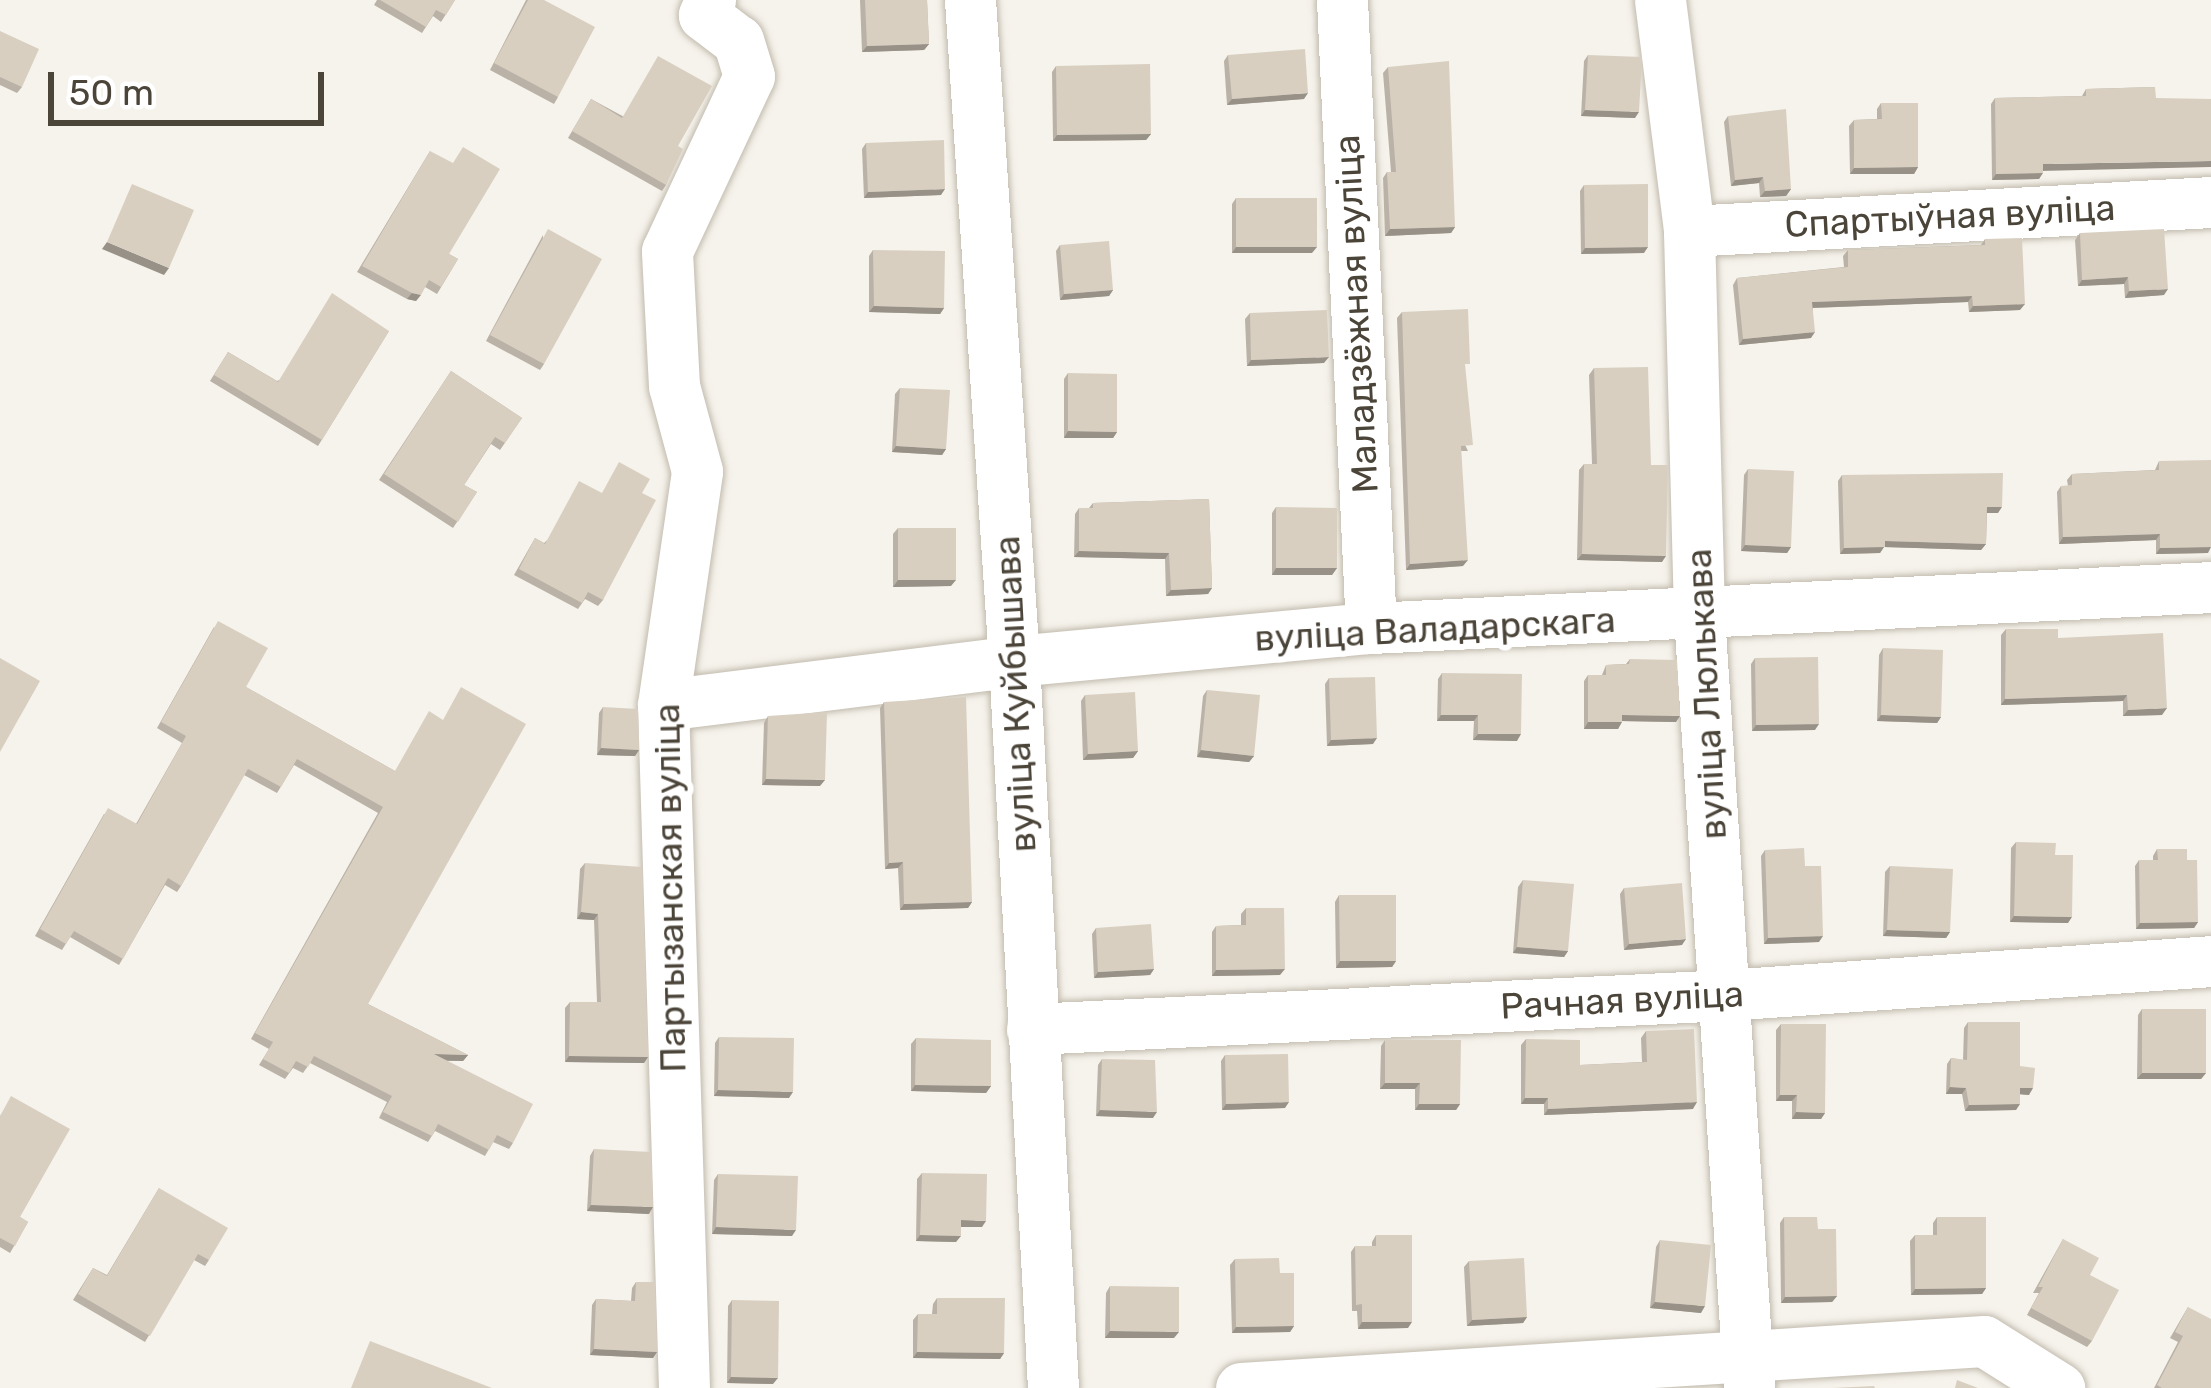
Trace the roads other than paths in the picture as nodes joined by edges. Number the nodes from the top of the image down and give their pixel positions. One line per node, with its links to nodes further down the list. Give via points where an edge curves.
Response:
1 (710, 0): 11 (street, Партызанская вуліца, via 704,15 738,40 749,76 667,251 674,386 697,471)
2 (970, 0): 10 (street, вуліца Куйбышава)
3 (1342, 0): 9 (street, Маладзёжная вуліца)
4 (1660, 0): 6 (street, вуліца Люлькава)
5 (2211, 202): 6 (street, Спартыўная вуліца)
6 (1689, 231): 8 (street, вуліца Люлькава)
7 (2211, 587): 8 (street, вуліца Валадарскага)
8 (1699, 615): 9 (street, вуліца Валадарскага); 13 (street, вуліца Люлькава)
9 (1370, 628): 10 (street, вуліца Валадарскага)
10 (1015, 661): 11 (street, вуліца Валадарскага); 14 (street, вуліца Куйбышава)
11 (663, 706): 16 (street, Партызанская вуліца)
12 (2211, 961): 13 (street, Рачная вуліца)
13 (1726, 995): 14 (street, Рачная вуліца); 15 (street, вуліца Люлькава)
14 (1032, 1029): 17 (street, вуліца Куйбышава)
15 (1748, 1373): 18 (street); 19 (street, via 1984,1341)
16 (684, 1388)
17 (1053, 1388)
18 (1241, 1388)
19 (2059, 1388)

